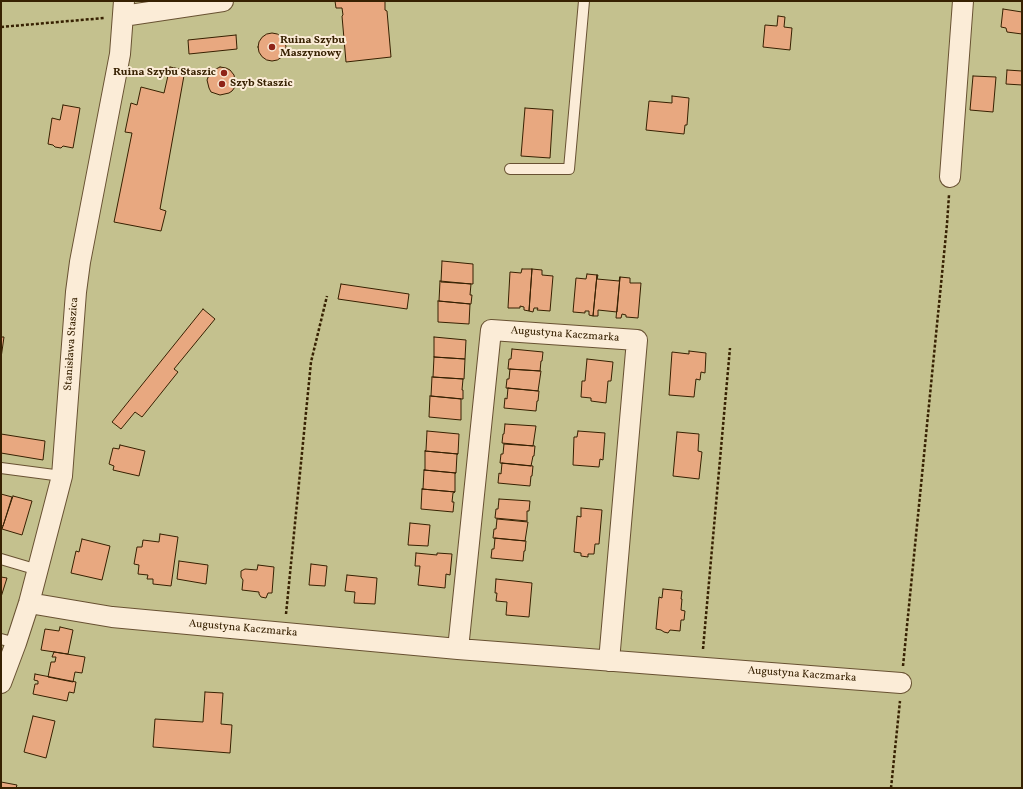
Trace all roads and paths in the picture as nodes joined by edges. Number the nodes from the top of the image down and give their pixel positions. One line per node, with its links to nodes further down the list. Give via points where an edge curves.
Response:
1 (223, 1): 4 (street)
2 (584, 1): 6 (lane, via 569,169)
3 (963, 1): 7 (street)
4 (123, 9): 5 (path); 11 (street, Stanisława Staszica, via 120,54 76,292)
5 (1, 27)
6 (510, 168)
7 (950, 177): 21 (path, via 947,232)
8 (327, 296): 15 (path, via 311,362)
9 (730, 348): 19 (path)
10 (1, 468): 11 (lane)
11 (62, 476): 13 (street, Stanisława Staszica)
12 (1, 559): 13 (lane)
13 (38, 570): 14 (street, Stanisława Staszica)
14 (29, 603): 15 (street, Augustyna Kaczmarka, via 112,617); 16 (street, Stanisława Staszica)
15 (284, 632): 17 (street, Augustyna Kaczmarka)
16 (8, 641): 20 (street, Stanisława Staszica)
17 (458, 649): 18 (street, Augustyna Kaczmarka); 18 (street, Augustyna Kaczmarka, via 491,330 637,340)
18 (609, 661): 19 (street, Augustyna Kaczmarka)
19 (702, 668): 21 (street, Augustyna Kaczmarka)
20 (1, 683)
21 (901, 683): 22 (path)
22 (891, 788)

